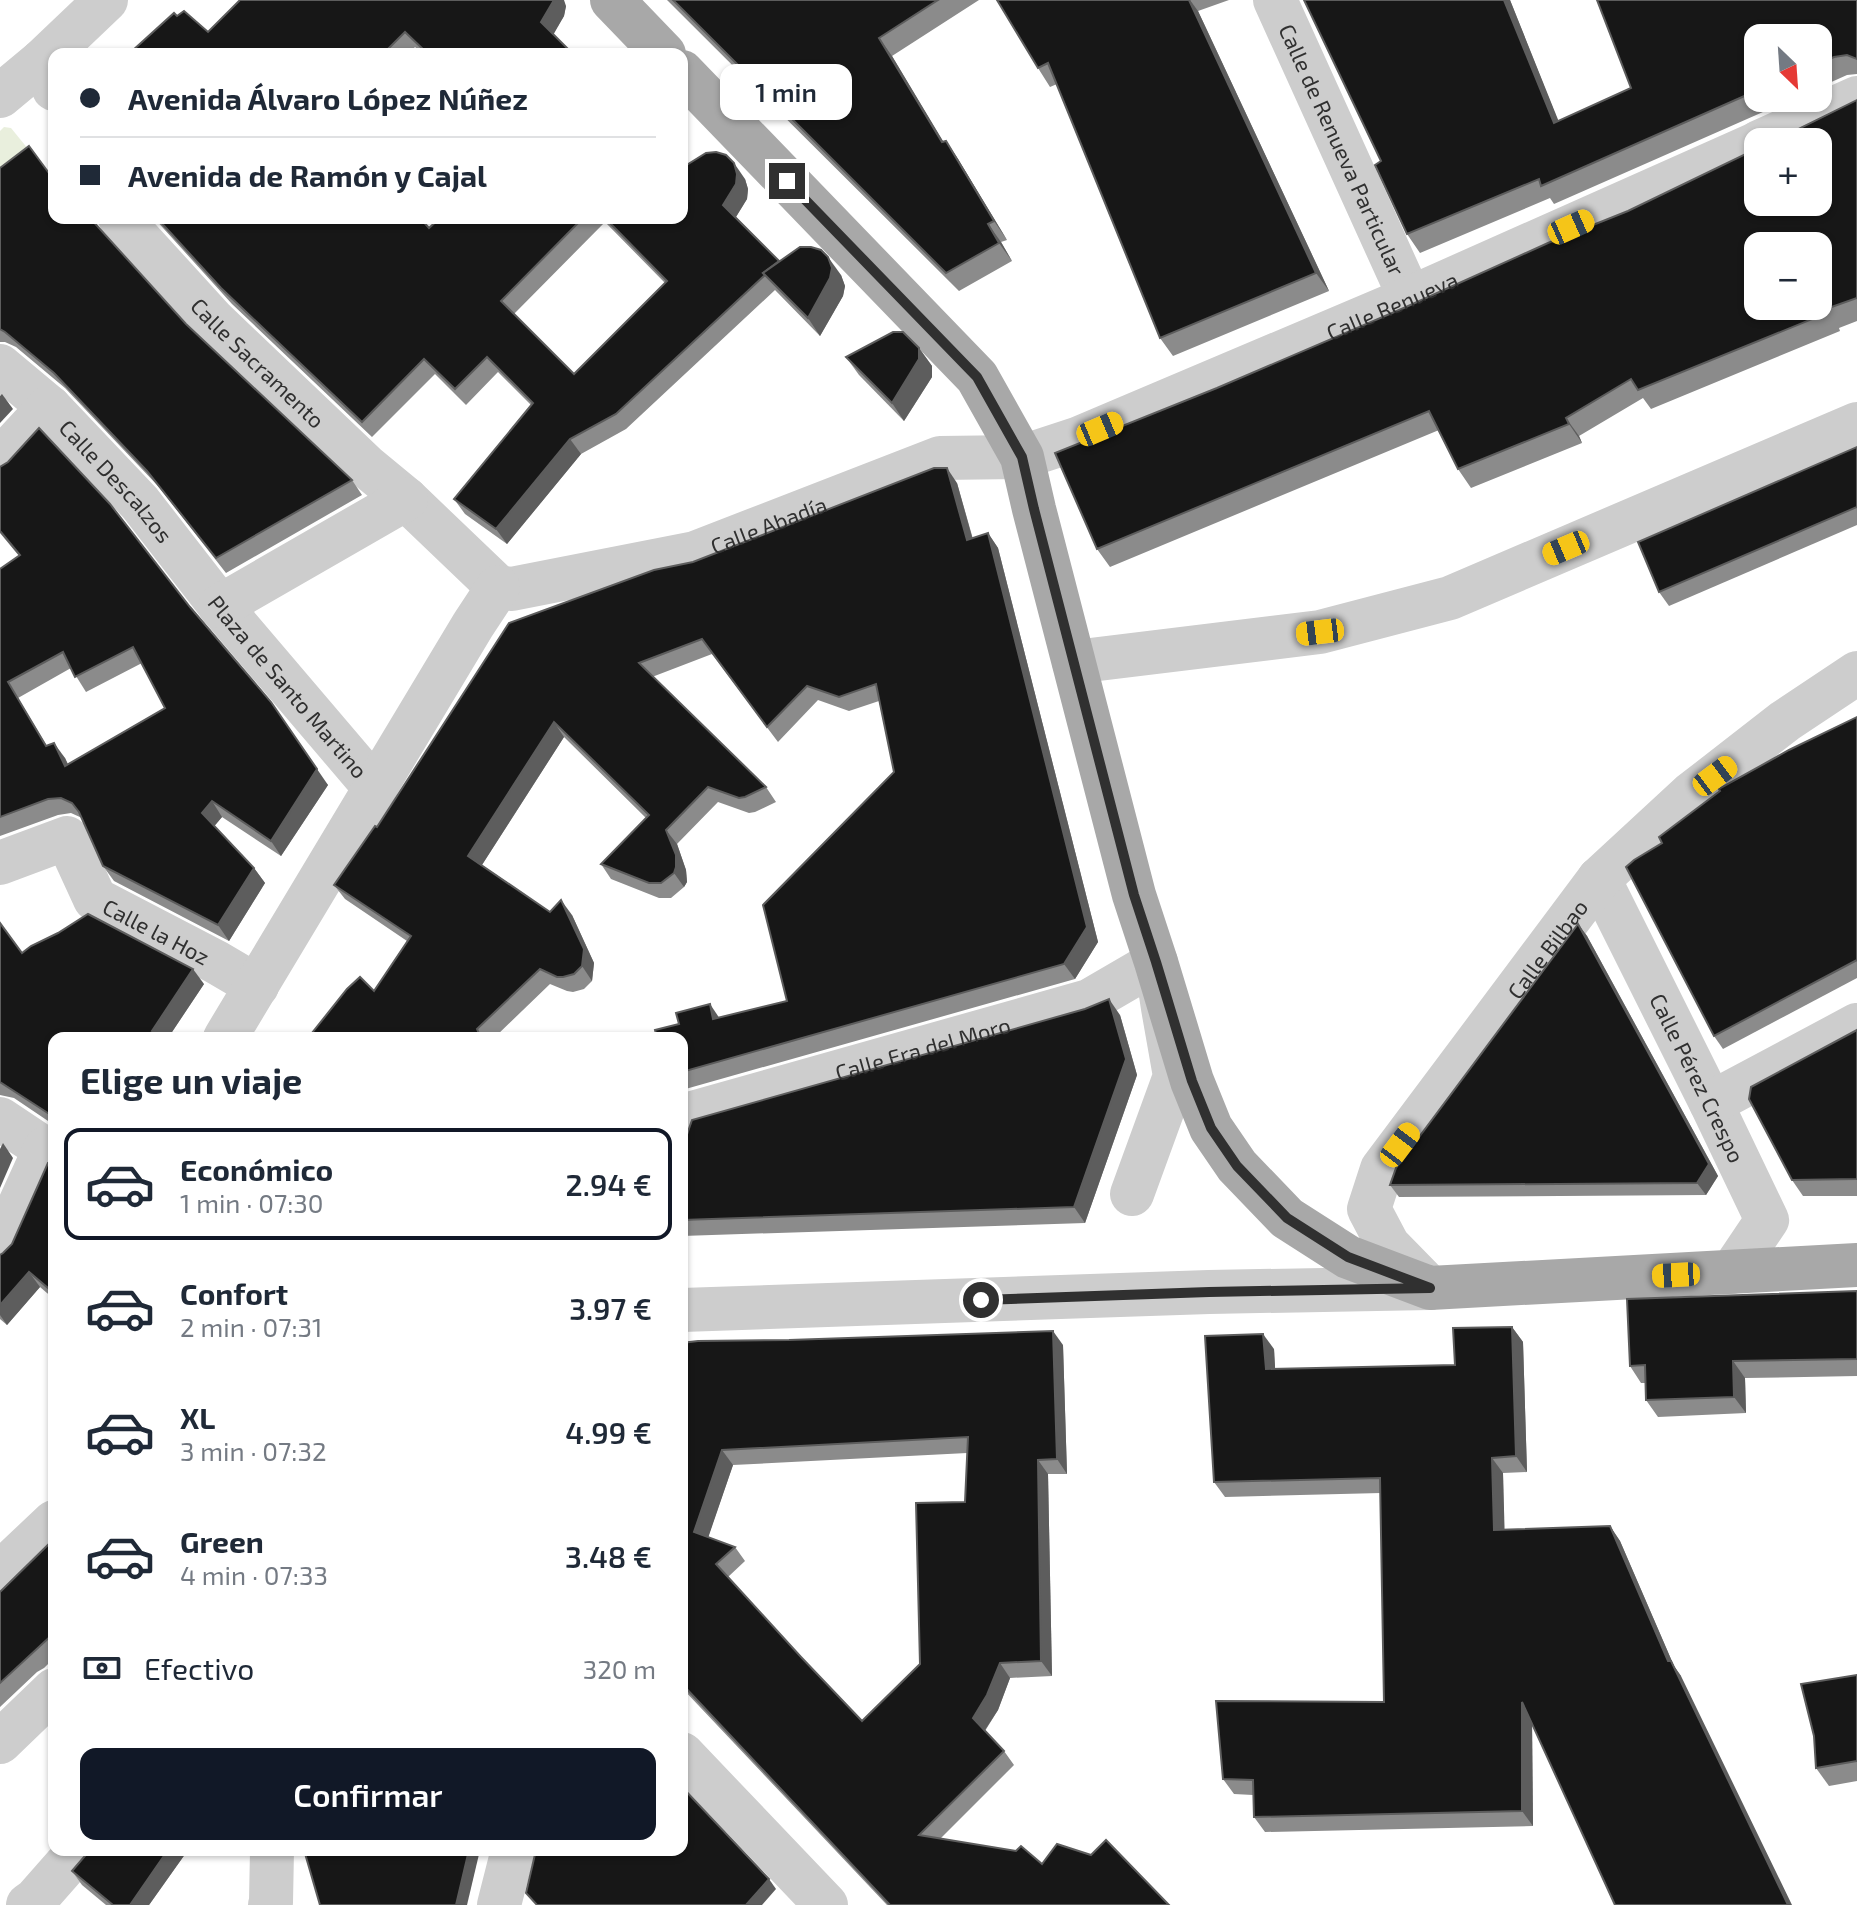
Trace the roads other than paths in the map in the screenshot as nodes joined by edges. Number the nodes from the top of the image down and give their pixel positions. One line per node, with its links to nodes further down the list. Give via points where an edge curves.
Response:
1 (106, 0): 4 (street)
2 (612, 0): 5 (main road)
3 (1275, 0): 13 (street, Calle de Renueva Particular)
4 (69, 48)
5 (658, 48)
6 (48, 75): 8 (street)
7 (688, 78): 17 (main road, via 977,377)
8 (0, 96)
9 (1857, 98): 10 (street, Calle Renueva)
10 (1790, 128)
11 (1744, 149): 13 (street, Calle Renueva)
12 (125, 224): 19 (street, Calle Sacramento, via 214,321)
13 (1410, 298): 17 (street, Calle Renueva, via 1077,439)
14 (0, 366): 15 (street, Calle Descalzos)
15 (49, 407): 18 (street); 21 (street, Calle Descalzos, via 140,503)
16 (1857, 424): 22 (street, via 1450,598 1320,632)
17 (1022, 457): 20 (street, Calle Abadía, via 940,458 695,553); 22 (main road)
18 (0, 460)
19 (406, 499): 20 (street, Calle Sacramento); 21 (street, Plaza de Santo Martino)
20 (505, 588): 24 (street, Plaza de Santo Martino, via 473,625)
21 (220, 606): 24 (street, Plaza de Santo Martino)
22 (1074, 662): 27 (main road)
23 (1857, 673): 26 (street, Calle Bilbao, via 1691,794)
24 (368, 802): 28 (street)
25 (0, 863): 28 (street, Calle la Hoz, via 67,838 95,899)
26 (1599, 879): 31 (street, Calle Pérez Crespo); 40 (street, Calle Bilbao, via 1382,1169 1369,1209 1388,1245)
27 (1156, 962): 32 (street, Calle Era del Moro, via 1089,1001); 36 (street, via 1175,1076); 40 (main road, via 1192,1081 1211,1128 1237,1166 1287,1218 1348,1257)
28 (257, 986): 30 (street)
29 (1857, 1025): 31 (street)
30 (229, 1032)
31 (1711, 1103): 39 (street, Calle Pérez Crespo, via 1767,1220)
32 (688, 1114)
33 (0, 1119): 34 (street)
34 (48, 1151)
35 (48, 1156): 37 (street)
36 (1132, 1194)
37 (0, 1248)
38 (1857, 1265): 39 (main road)
39 (1732, 1272): 40 (main road)
40 (1430, 1288): 41 (street)
41 (688, 1310)
42 (48, 1528): 43 (street)
43 (0, 1573)
44 (48, 1696): 45 (street)
45 (0, 1742)
46 (688, 1760): 53 (street)
47 (74, 1856): 50 (street)
48 (511, 1856): 52 (street)
49 (271, 1873): 51 (street)
50 (35, 1903)
51 (287, 1905)
52 (499, 1905)
53 (826, 1905)

